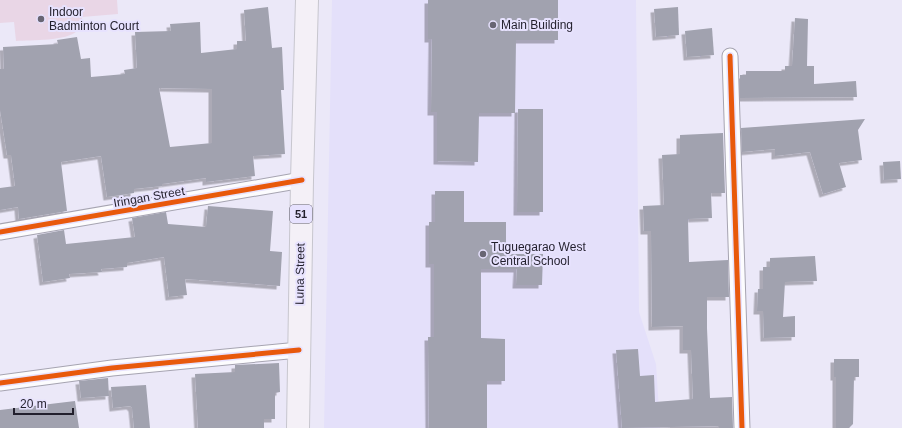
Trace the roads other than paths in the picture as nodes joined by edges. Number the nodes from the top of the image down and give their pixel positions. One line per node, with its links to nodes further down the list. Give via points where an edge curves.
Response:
1 (307, 0): 3 (main road, Luna Street / 51)
2 (730, 56): 8 (street)
3 (302, 180): 4 (street, Iringan Street); 5 (main road, Luna Street / 51)
4 (0, 232)
5 (299, 350): 6 (street, via 112,368); 7 (main road, Luna Street / 51)
6 (0, 383)
7 (298, 428)
8 (742, 428)

